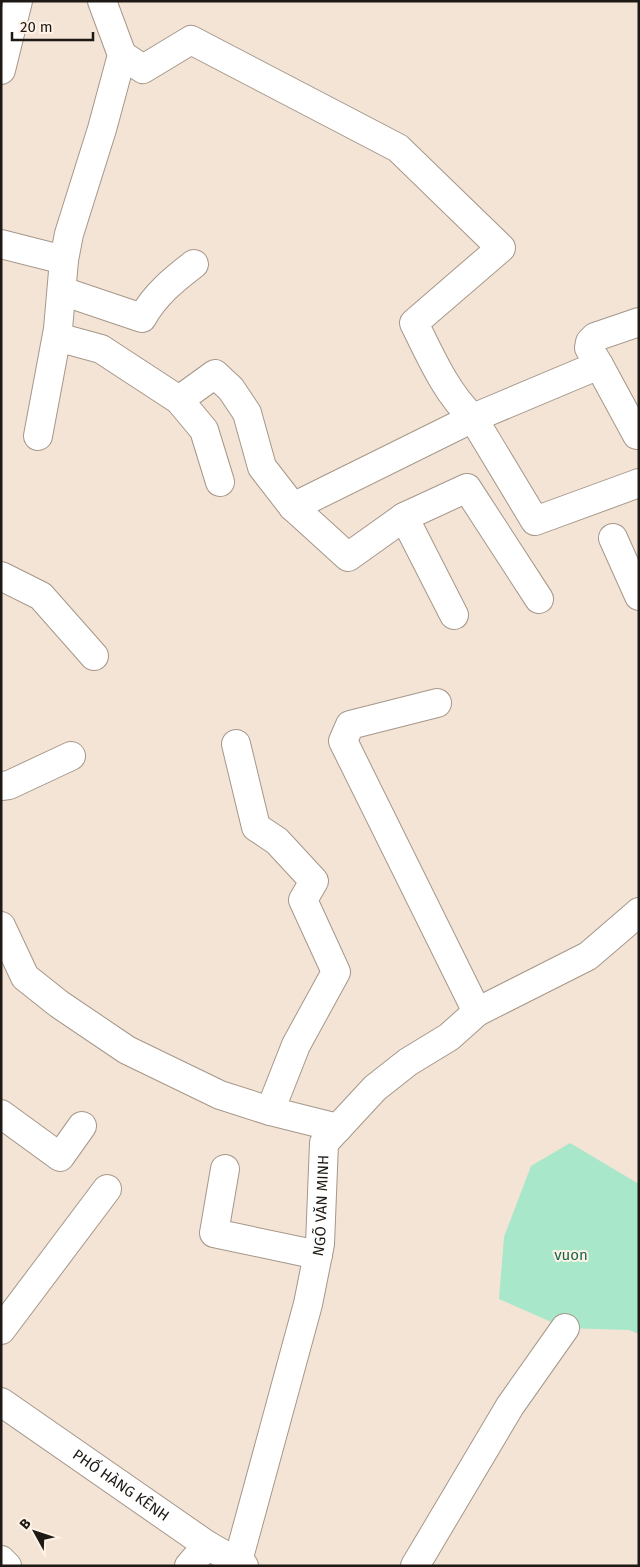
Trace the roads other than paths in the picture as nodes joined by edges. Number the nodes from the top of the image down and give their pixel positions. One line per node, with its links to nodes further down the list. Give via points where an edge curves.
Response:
1 (18, 1): 4 (street)
2 (102, 1): 3 (street)
3 (122, 55): 6 (street); 13 (street, via 143,69 191,40 398,148 500,248 414,323 436,367 464,410)
4 (1, 70)
5 (1, 244): 6 (street)
6 (64, 260): 8 (street)
7 (194, 264): 8 (street, via 151,302 142,318)
8 (62, 291): 10 (street)
9 (639, 322): 11 (street, via 595,337 590,342)
10 (57, 337): 12 (street, via 101,349); 15 (street)
11 (599, 365): 13 (street); 14 (street)
12 (179, 400): 16 (street, via 204,430); 18 (street, via 215,374 231,389 247,413 262,467)
13 (473, 418): 17 (street, via 535,521); 18 (street)
14 (639, 434)
15 (38, 436)
16 (220, 482)
17 (639, 483)
18 (293, 507): 19 (street, via 348,557)
19 (404, 517): 23 (street, via 468,488); 24 (street)
20 (613, 538): 22 (street)
21 (1, 576): 25 (street, via 41,596)
22 (639, 596)
23 (539, 599)
24 (454, 616)
25 (94, 656)
26 (437, 703): 32 (street, via 350,725 343,741)
27 (236, 744): 33 (street, via 256,827 277,842 314,881 303,900 336,972 296,1045)
28 (71, 756): 29 (street, via 10,785)
29 (1, 786)
30 (639, 912): 32 (street, NGÕ VĂN MINH, via 588,956)
31 (1, 926): 33 (street, via 26,977 59,1004 127,1050 220,1094)
32 (477, 1012): 36 (street, NGÕ VĂN MINH, via 449,1037 408,1062 375,1088)
33 (270, 1111): 36 (street)
34 (1, 1114): 35 (street, via 60,1157)
35 (82, 1126)
36 (338, 1128): 39 (street, NGÕ VĂN MINH, via 324,1144)
37 (225, 1169): 39 (street, via 214,1232)
38 (107, 1189): 41 (street)
39 (318, 1255): 45 (street, NGÕ VĂN MINH)
40 (565, 1328): 48 (street, via 510,1406)
41 (1, 1330)
42 (1, 1402): 43 (street, PHỐ HÀNG KÊNH)
43 (207, 1545): 45 (street, PHỐ HÀNG KÊNH); 47 (street)
44 (1, 1560): 46 (street)
45 (241, 1564)
46 (7, 1566)
47 (189, 1566)
48 (415, 1566)

